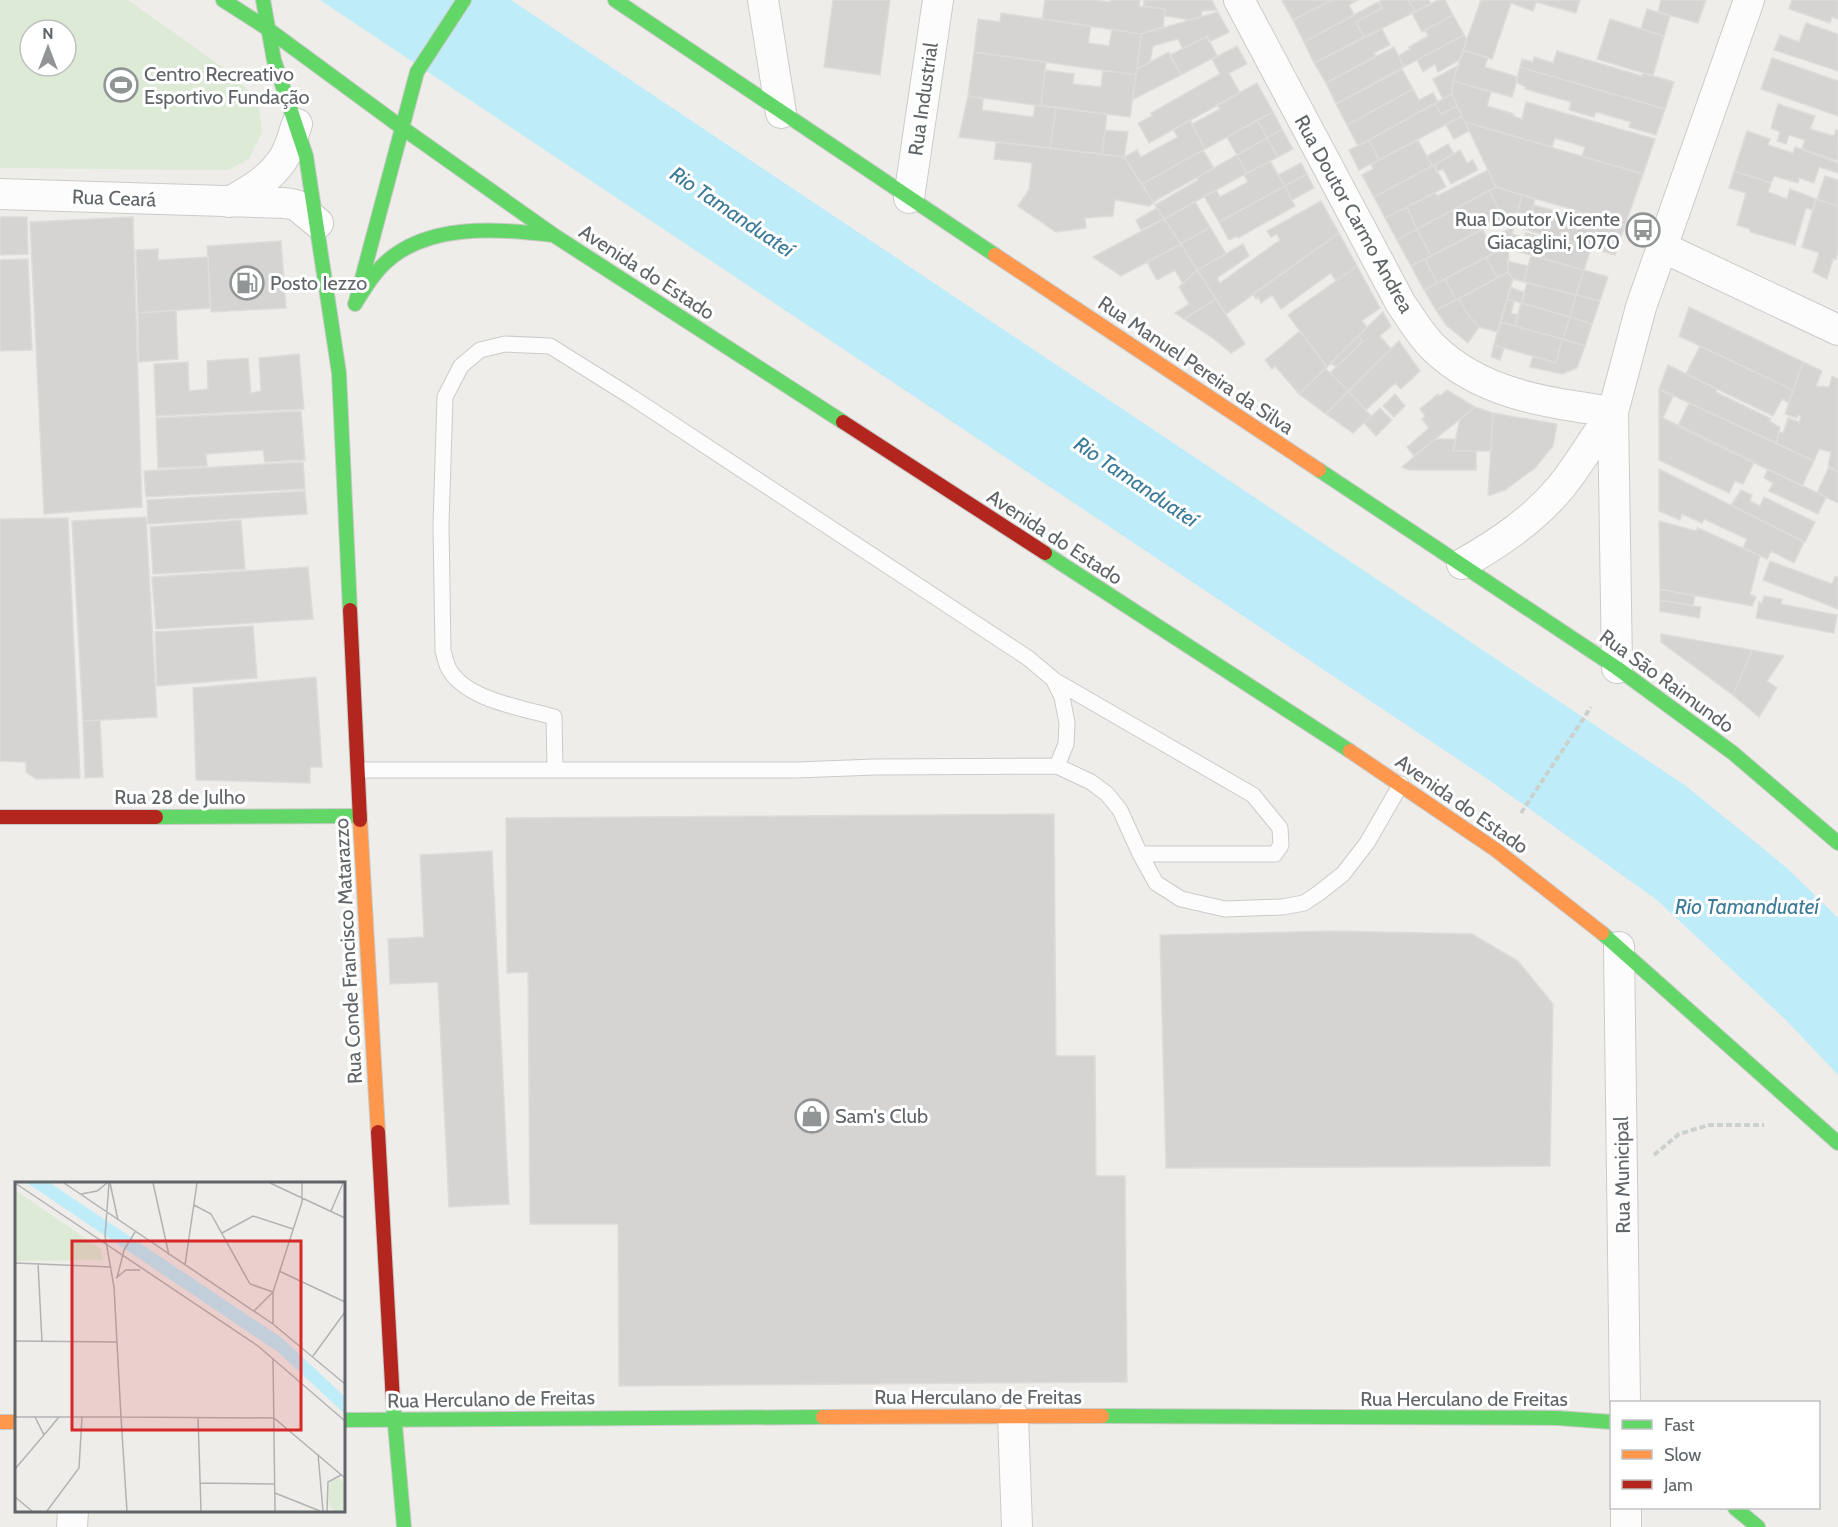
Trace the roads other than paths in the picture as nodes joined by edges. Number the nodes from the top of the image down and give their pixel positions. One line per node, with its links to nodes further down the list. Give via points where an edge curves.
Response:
1 (223, 0): 9 (main road, Avenida do Estado)
2 (263, 0): 9 (main road, Rua Conde Francisco Matarazzo)
3 (464, 0): 12 (main road, via 417,72)
4 (762, 0): 10 (street)
5 (938, 0): 14 (street, Rua Industrial)
6 (1239, 0): 22 (street, Rua Doutor Carmo Andrea, via 1401,304 1433,348 1466,373 1495,388 1531,399)
7 (1749, 0): 18 (street)
8 (620, 2): 10 (main road, Rua Manuel Pereira da Silva)
9 (265, 27): 11 (main road, Rua Conde Francisco Matarazzo, via 278,77); 12 (main road, Avenida do Estado)
10 (781, 113): 14 (main road, Rua Manuel Pereira da Silva)
11 (297, 124): 15 (street, via 284,158 271,174); 16 (main road, Rua Conde Francisco Matarazzo)
12 (401, 128): 17 (main road, Avenida do Estado); 17 (main road, via 354,310 384,264 409,246 433,237 493,231)
13 (0, 194): 15 (street, Rua Ceará)
14 (909, 198): 23 (main road, Rua Manuel Pereira da Silva)
15 (229, 202): 16 (street, Rua Ceará, via 296,205)
16 (318, 223): 21 (main road, Rua Conde Francisco Matarazzo)
17 (555, 236): 29 (main road, Avenida do Estado)
18 (1662, 247): 19 (street); 22 (street, via 1641,307)
19 (1838, 330)
20 (347, 338): 21 (main road, Rua Conde Francisco Matarazzo)
21 (339, 373): 27 (main road, Rua Conde Francisco Matarazzo)
22 (1613, 412): 23 (street, via 1577,467 1539,511 1498,544); 24 (street)
23 (1462, 564): 24 (main road, Rua São Raimundo)
24 (1617, 668): 32 (main road, Rua São Raimundo, via 1733,753)
25 (1053, 679): 26 (lane, via 1062,697 1067,723 1066,744); 28 (lane, via 1028,658 550,346 505,344 480,350 461,366 445,397 443,651 448,669 477,694 554,717); 33 (lane, via 1253,795 1280,828 1281,845 1275,854)
26 (1057, 766): 28 (lane); 33 (lane, via 1107,794 1120,810)
27 (359, 770): 28 (lane); 30 (main road, Rua Conde Francisco Matarazzo)
28 (555, 770)
29 (1401, 784): 33 (lane, via 1368,843 1343,874 1304,903 1225,909 1181,899 1156,883); 34 (main road, Avenida do Estado, via 1497,850)
30 (360, 816): 31 (main road, Rua 28 de Julho); 38 (main road, Rua Conde Francisco Matarazzo)
31 (0, 817)
32 (1838, 843)
33 (1140, 854)
34 (1620, 947): 35 (main road, Avenida do Estado); 36 (street, Rua Municipal)
35 (1838, 1143)
36 (1625, 1401)
37 (1013, 1416): 38 (main road, Rua Herculano de Freitas); 40 (main road, Rua Herculano de Freitas, via 1545,1418); 46 (street)
38 (394, 1419): 39 (main road, Rua Herculano de Freitas); 45 (main road, Rua Conde Francisco Matarazzo)
39 (345, 1420)
40 (1610, 1422)
41 (1626, 1509): 47 (street)
42 (1736, 1509): 48 (main road)
43 (73, 1512): 44 (street)
44 (72, 1527)
45 (404, 1527)
46 (1017, 1527)
47 (1626, 1527)
48 (1758, 1527)

